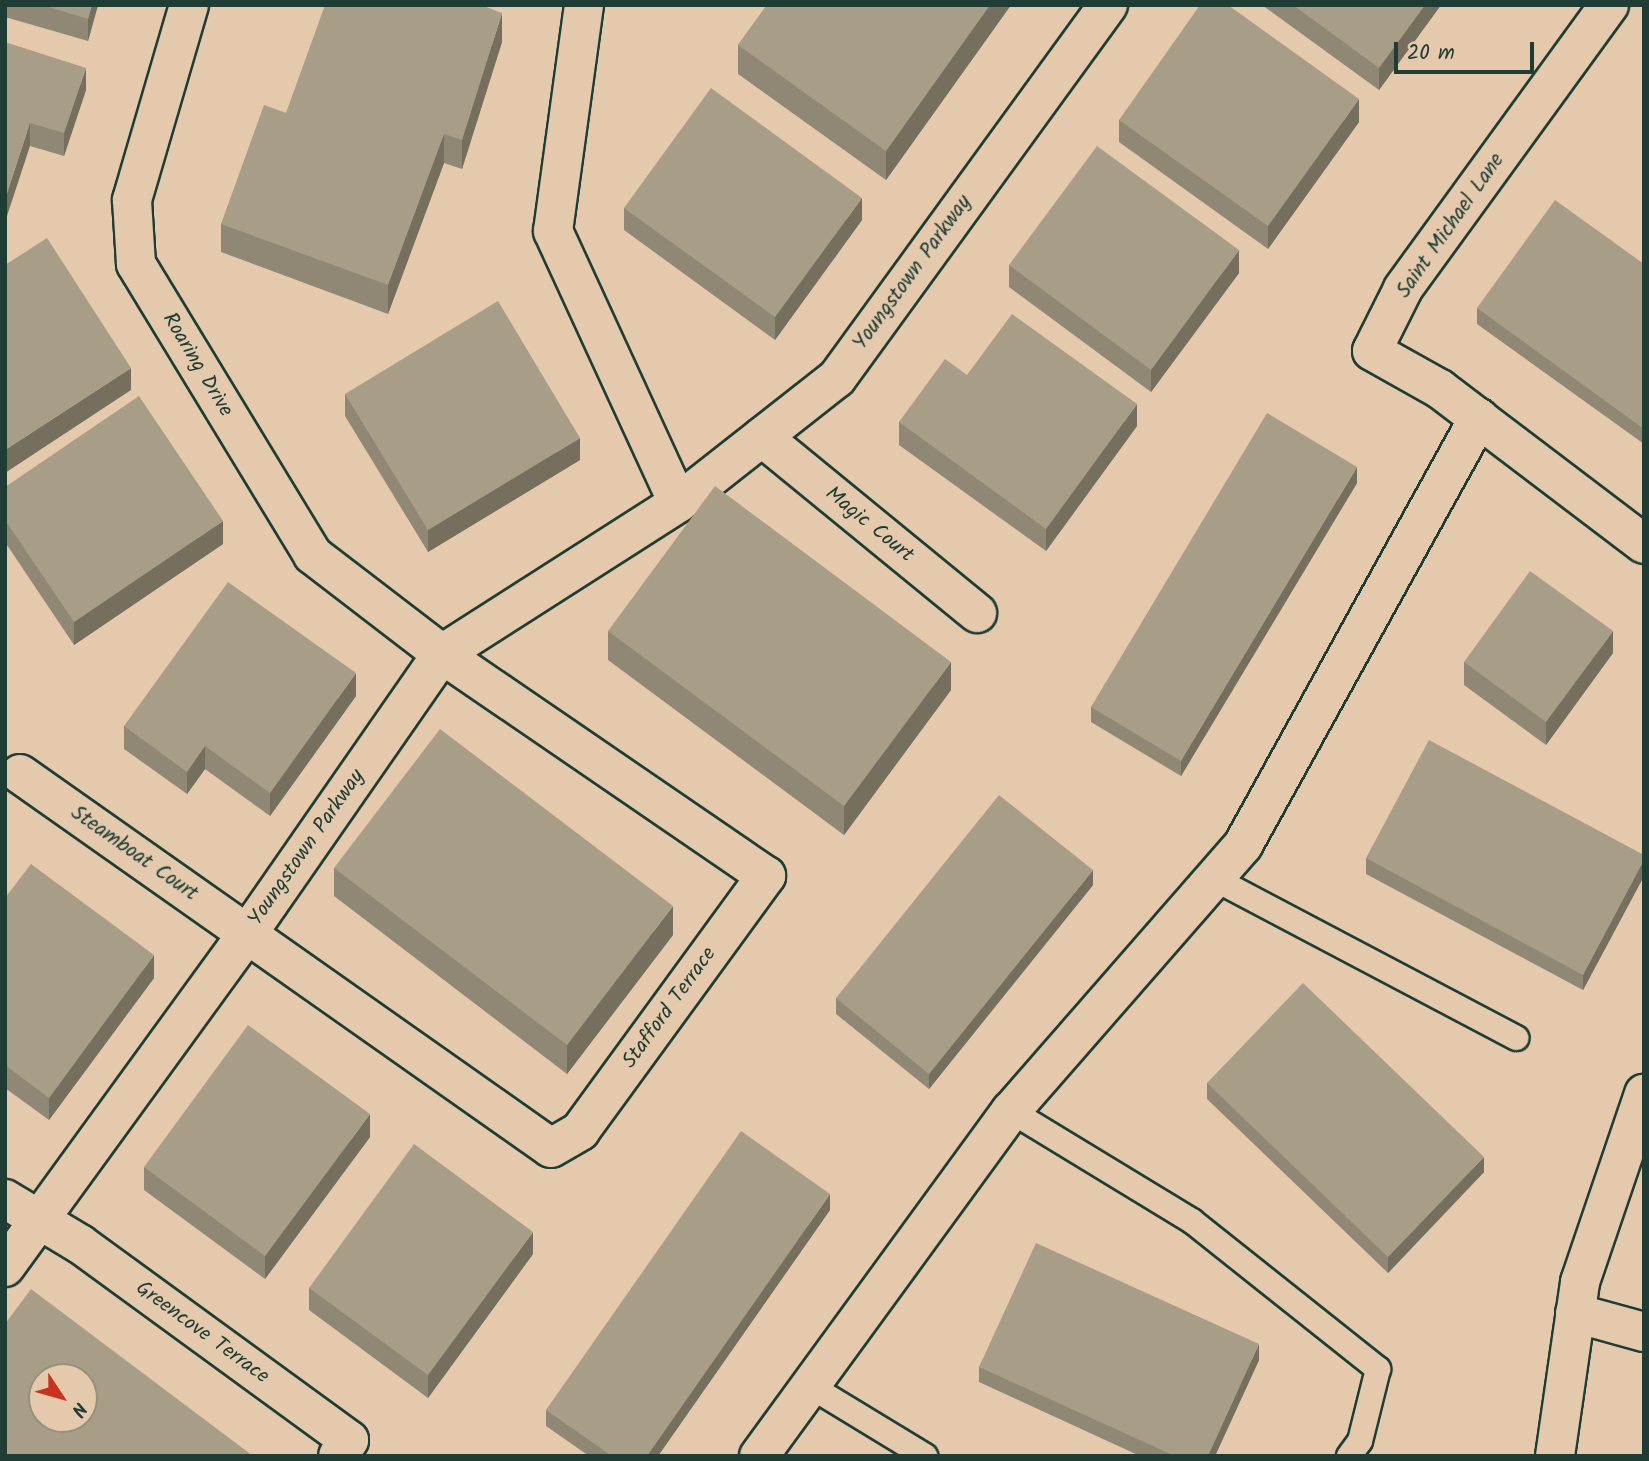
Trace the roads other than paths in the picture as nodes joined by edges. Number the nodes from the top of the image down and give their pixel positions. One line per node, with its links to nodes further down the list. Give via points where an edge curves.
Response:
1 (189, 5): 10 (street, Roaring Drive, via 132,200 135,264 313,555)
2 (584, 5): 7 (street, via 553,231)
3 (1108, 5): 6 (street, Youngstown Parkway, via 837,378)
4 (1609, 5): 5 (street, Saint Michael Lane, via 1403,289 1372,351)
5 (1479, 418): 8 (street, Saint Michael Lane); 12 (street, via 1242,845)
6 (762, 437): 7 (street, Youngstown Parkway); 9 (street, Magic Court)
7 (678, 503): 10 (street, Youngstown Parkway)
8 (1644, 544)
9 (977, 613)
10 (442, 654): 13 (street, Youngstown Parkway); 13 (street, Stafford Terrace, via 766,876 580,1131 551,1148)
11 (20, 774): 13 (street, Steamboat Court)
12 (1213, 878): 14 (lane); 16 (street)
13 (248, 933): 18 (street, Youngstown Parkway)
14 (1516, 1038)
15 (1644, 1094): 20 (street, via 1580,1282)
16 (1011, 1111): 22 (street); 26 (lane, via 1192,1221 1378,1369 1360,1441)
17 (5, 1199): 18 (street)
18 (36, 1221): 19 (street, Youngstown Parkway); 23 (street, Greencove Terrace, via 80,1244 349,1440)
19 (5, 1267)
20 (1575, 1313): 21 (street); 27 (street)
21 (1644, 1332)
22 (810, 1386): 24 (street); 25 (lane)
23 (338, 1456)
24 (759, 1456)
25 (925, 1456)
26 (1349, 1456)
27 (1555, 1456)

